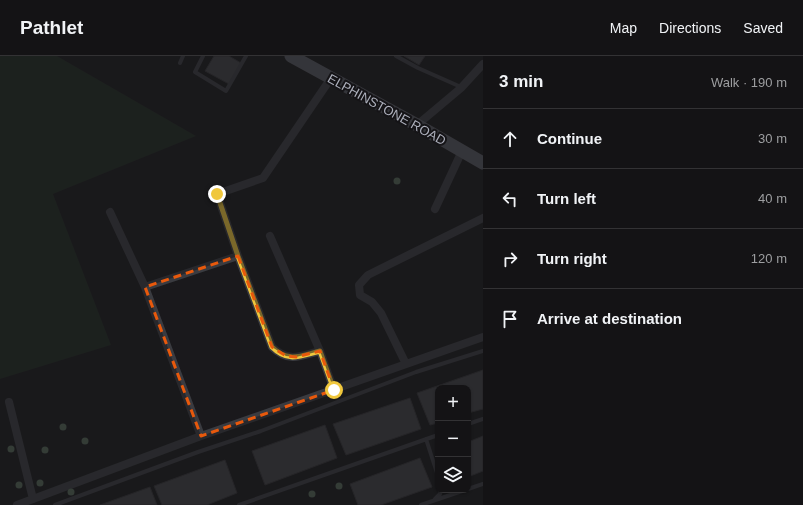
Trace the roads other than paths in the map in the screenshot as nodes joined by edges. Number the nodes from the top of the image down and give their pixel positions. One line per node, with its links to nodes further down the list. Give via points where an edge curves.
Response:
1 (183, 56): 6 (lane)
2 (203, 56): 3 (lane, via 195,72 226,91)
3 (246, 56)
4 (291, 56): 8 (main road, ELPHINSTONE ROAD)
5 (396, 56): 9 (lane)
6 (180, 63)
7 (483, 64): 9 (street)
8 (331, 78): 10 (main road, ELPHINSTONE ROAD); 17 (street, via 263,178 217,194)
9 (461, 88): 10 (street)
10 (417, 125): 11 (main road, ELPHINSTONE ROAD)
11 (462, 151): 12 (main road, ELPHINSTONE ROAD); 13 (street)
12 (483, 164)
13 (435, 210)
14 (110, 212): 18 (street)
15 (483, 218): 22 (street, via 368,276 359,285 360,295 372,302 381,313)
16 (270, 236): 20 (street)
17 (238, 256): 18 (street); 20 (street, via 272,347 290,357)
18 (145, 287): 27 (street)
19 (483, 337): 22 (street)
20 (320, 351): 23 (street)
21 (483, 351): 38 (lane, via 416,372)
22 (406, 364): 23 (street)
23 (334, 390): 27 (street)
24 (9, 402): 35 (street)
25 (483, 419): 26 (lane)
26 (471, 423)
27 (201, 436): 35 (street)
28 (435, 436): 29 (lane)
29 (426, 439): 30 (lane); 39 (lane)
30 (435, 467)
31 (483, 484): 32 (lane)
32 (471, 488)
33 (440, 493): 36 (lane)
34 (458, 493): 36 (lane)
35 (33, 499): 37 (street)
36 (433, 501): 40 (lane)
37 (17, 505)
38 (55, 505)
39 (238, 505)
40 (421, 505)

